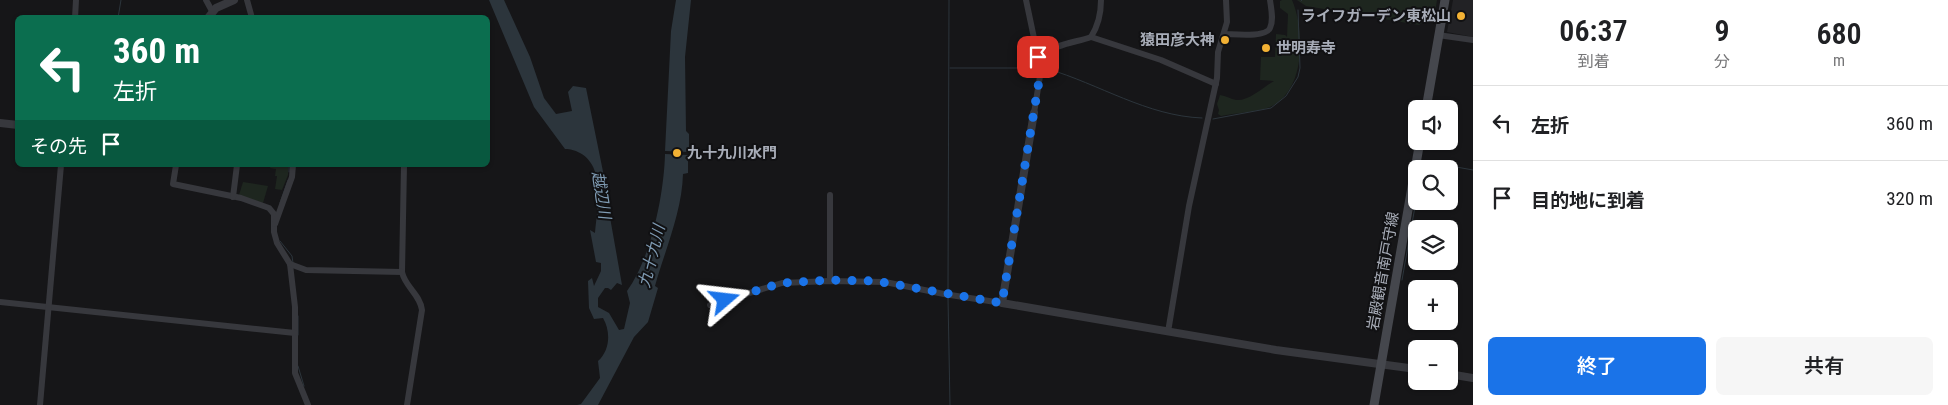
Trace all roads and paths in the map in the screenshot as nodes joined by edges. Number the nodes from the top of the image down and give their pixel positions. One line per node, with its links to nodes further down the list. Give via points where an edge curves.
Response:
1 (76, 0): 11 (street)
2 (206, 0): 10 (street)
3 (234, 0): 10 (street)
4 (247, 0): 12 (street)
5 (1026, 0): 17 (street, via 1038,57)
6 (1101, 0): 15 (street, via 1095,32)
7 (1226, 0): 13 (street)
8 (1270, 0): 13 (street, via 1270,30 1248,35)
9 (1445, 0): 14 (main road)
10 (210, 14)
11 (75, 15)
12 (251, 15)
13 (1224, 34): 18 (street, via 1218,52)
14 (1438, 35): 16 (street); 19 (main road)
15 (1091, 37): 17 (street, via 1048,51); 18 (street, via 1161,60)
16 (1473, 40)
17 (1042, 60): 20 (street)
18 (1216, 84): 39 (street, via 1189,206)
19 (1427, 100)
20 (1034, 113): 36 (street)
21 (0, 124): 22 (street)
22 (15, 125)
23 (1418, 150): 41 (main road, 岩殿観音南戸守線)
24 (61, 167): 38 (street)
25 (176, 167): 30 (street, via 173,184)
26 (237, 167): 30 (street)
27 (293, 167): 31 (street, via 281,212)
28 (404, 167): 33 (street)
29 (830, 195): 34 (street)
30 (233, 196): 31 (street, via 270,208 274,214)
31 (274, 225): 32 (street, via 278,245)
32 (290, 264): 33 (street, via 306,270); 40 (street)
33 (402, 272): 47 (street, via 405,282 419,298 422,310)
34 (830, 280): 36 (street, via 885,282); 37 (street, via 782,283)
35 (0, 302): 38 (street)
36 (1002, 303): 39 (street)
37 (710, 304)
38 (48, 307): 40 (street); 45 (street)
39 (1168, 332): 41 (street)
40 (295, 333): 46 (street, via 295,373)
41 (1381, 364): 42 (street); 48 (main road, 岩殿観音南戸守線)
42 (1408, 368)
43 (1458, 376): 44 (street)
44 (1473, 378)
45 (40, 405)
46 (308, 405)
47 (407, 405)
48 (1374, 405)

